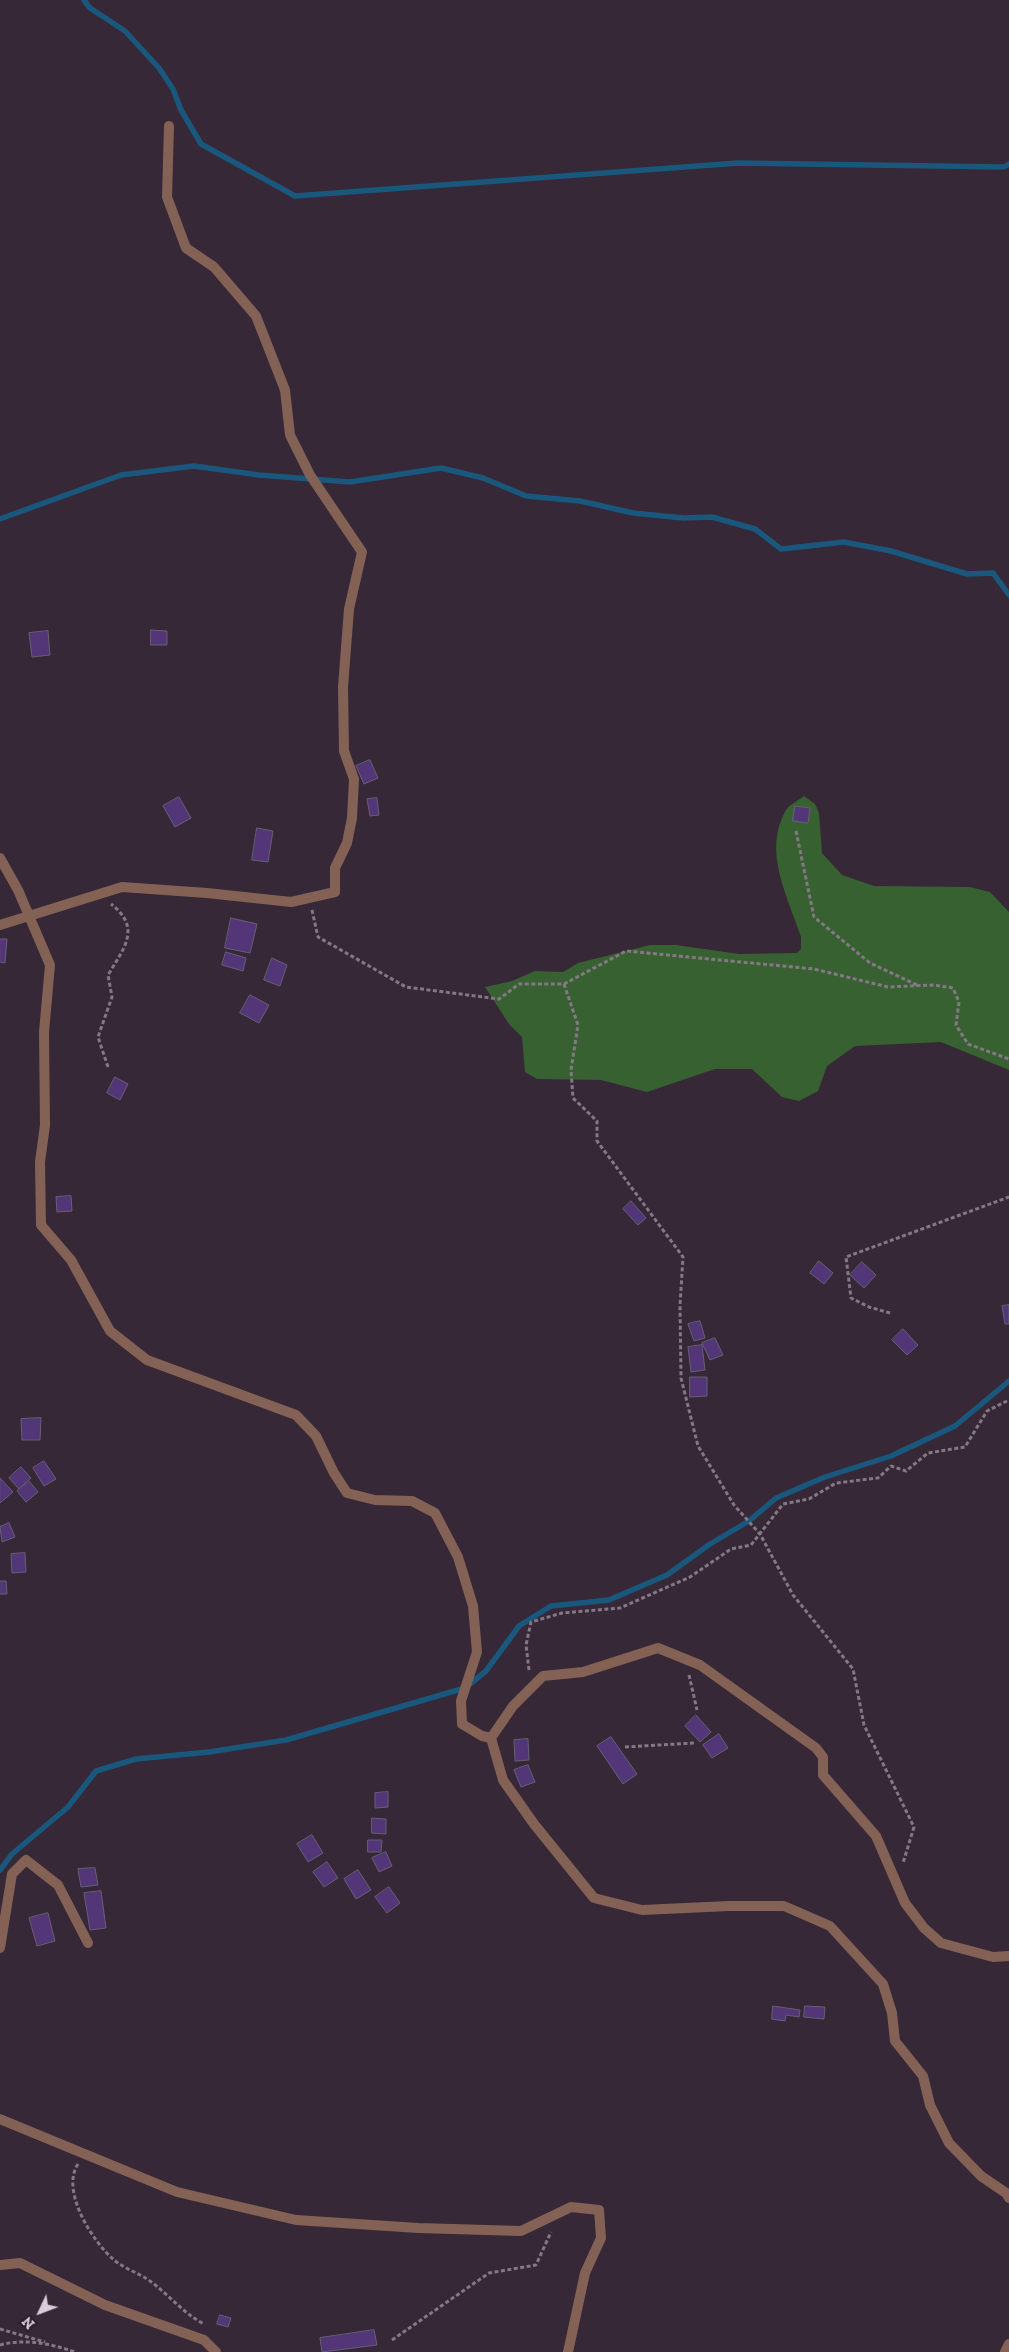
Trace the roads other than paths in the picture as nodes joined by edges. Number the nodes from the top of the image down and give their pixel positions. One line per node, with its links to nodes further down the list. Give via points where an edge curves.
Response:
1 (169, 126): 3 (street, via 167,197 186,248 214,267 256,316 285,390 290,435 310,475 362,552 349,609 343,687 344,751 354,780 348,843 335,868 335,892 310,898 291,902 207,892 122,887)
2 (0, 858): 3 (street)
3 (28, 916): 4 (street); 5 (street, via 50,965 44,1032 46,1076 40,1162 41,1225 71,1260 110,1331 148,1360 296,1415 316,1436 347,1493 375,1500 412,1501 435,1513 458,1557 473,1606 477,1652 460,1701 462,1724)
4 (0, 925)
5 (491, 1738): 8 (street, via 512,1706 543,1676 583,1672 658,1648 700,1665 816,1748 823,1757 822,1775 876,1836 905,1903 924,1928 941,1943 993,1957); 10 (street, via 503,1780 594,1898 642,1910 784,1906 830,1926 883,1984 892,2013 895,2041 924,2076 930,2105 949,2143 981,2176)
6 (88, 1943): 7 (street, via 58,1885 26,1860 12,1874)
7 (0, 1948)
8 (1009, 1956)
9 (0, 2119): 14 (street, via 176,2192 296,2220 522,2232 571,2208 599,2210 601,2238 585,2273)
10 (1009, 2198)
11 (0, 2265): 13 (street, via 20,2263 105,2305 204,2340)
12 (1009, 2344): 15 (street)
13 (216, 2352)
14 (568, 2352)
15 (1005, 2352)

